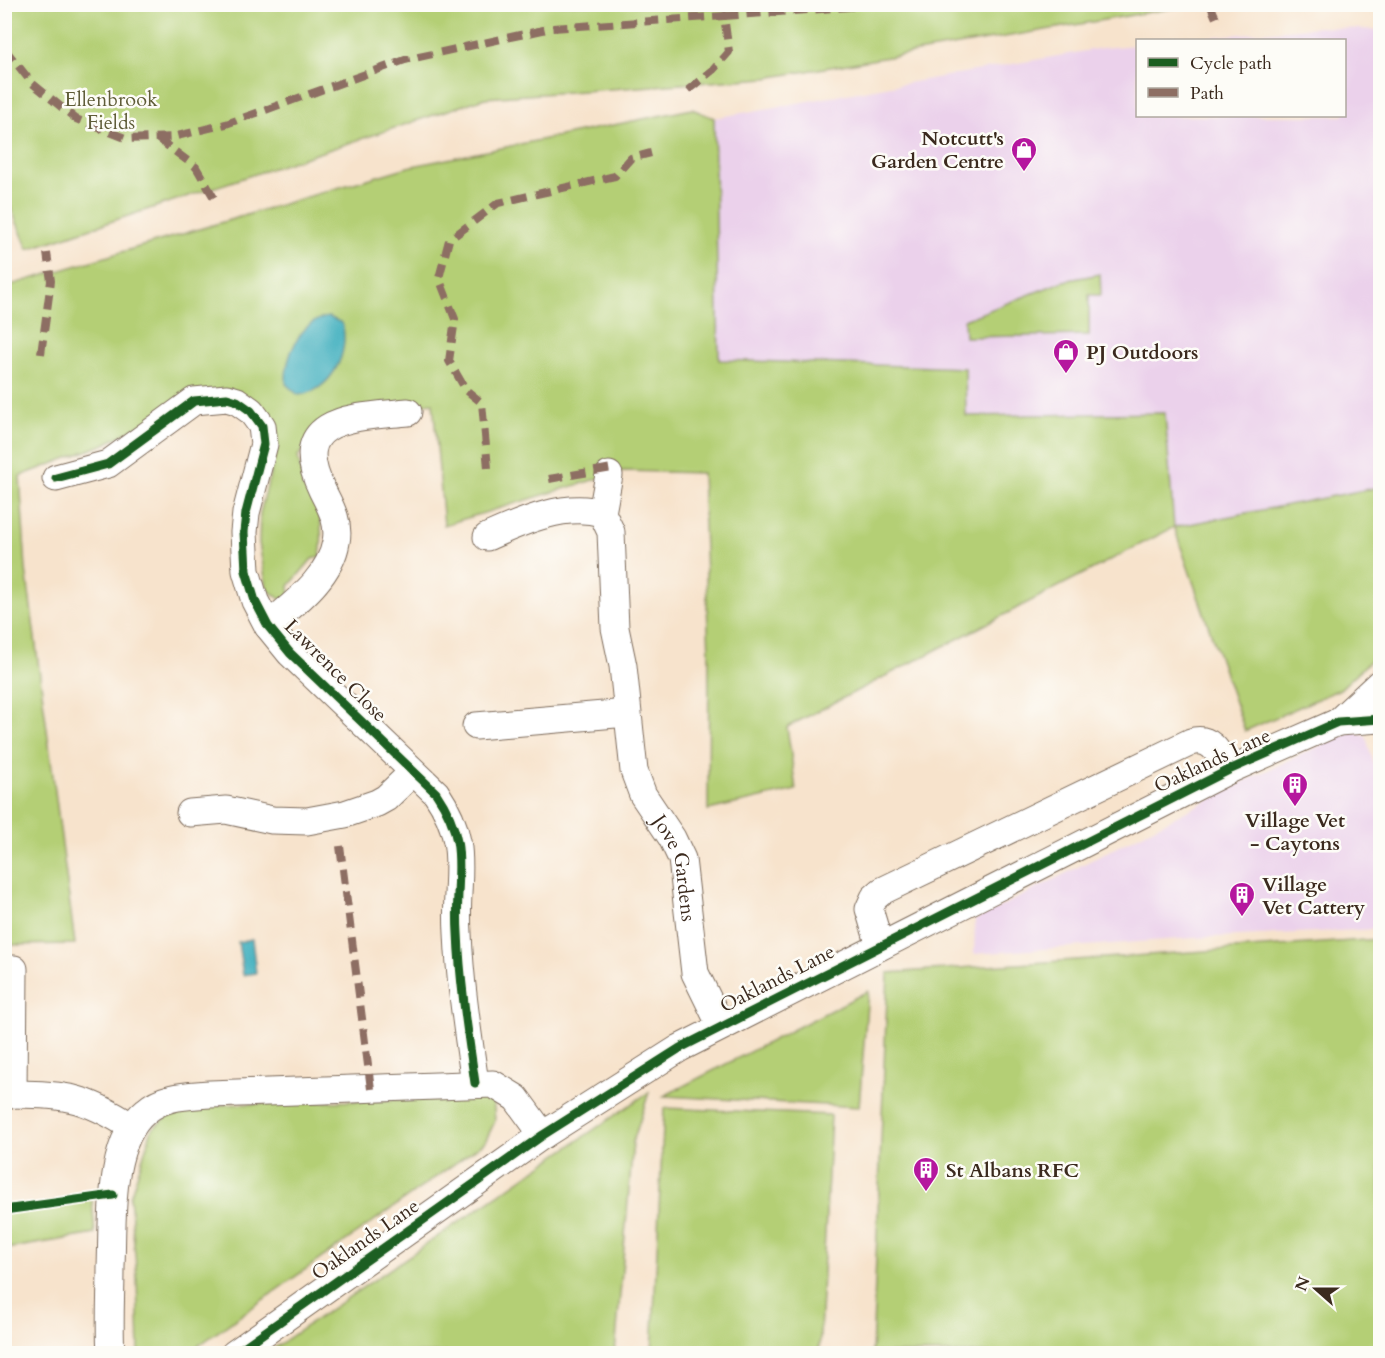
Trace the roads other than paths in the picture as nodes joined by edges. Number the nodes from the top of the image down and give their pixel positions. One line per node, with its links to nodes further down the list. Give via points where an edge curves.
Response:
1 (408, 412): 6 (street, Lawrence Close, via 341,419 317,440 314,466 336,520 336,542 315,582)
2 (609, 475): 4 (street, Jove Gardens)
3 (56, 478): 6 (street, Lawrence Close, via 108,464 194,401 227,398 245,405 258,417 264,444 246,513 244,553 249,588)
4 (602, 513): 5 (street, via 562,511 523,521); 8 (street, Jove Gardens, via 611,532 615,628)
5 (487, 537)
6 (268, 626): 13 (street, Lawrence Close, via 290,653)
7 (1380, 683): 10 (street, Oaklands Lane)
8 (627, 713): 11 (street); 17 (street, Jove Gardens, via 638,784 682,859 696,973)
9 (1380, 718): 10 (street, Oaklands Lane)
10 (1338, 722): 12 (street, Oaklands Lane)
11 (476, 726)
12 (1229, 770): 15 (street, Oaklands Lane); 15 (street, Oaklands Lane, via 1216,749 1198,740 882,891 869,909)
13 (413, 772): 14 (street, via 377,803 307,821 272,820 226,810); 18 (street, Lawrence Close, via 436,793 458,838 458,934)
14 (190, 813)
15 (880, 946): 17 (street, Oaklands Lane)
16 (14, 969): 19 (street)
17 (721, 1026): 21 (street, Oaklands Lane)
18 (475, 1083): 20 (street, via 180,1096 154,1105); 21 (street, via 492,1084 511,1093)
19 (9, 1094): 20 (street, via 81,1099 100,1106)
20 (132, 1127): 22 (street, via 123,1144 113,1196)
21 (543, 1135): 23 (street, Oaklands Lane)
22 (111, 1353)
23 (234, 1353)

